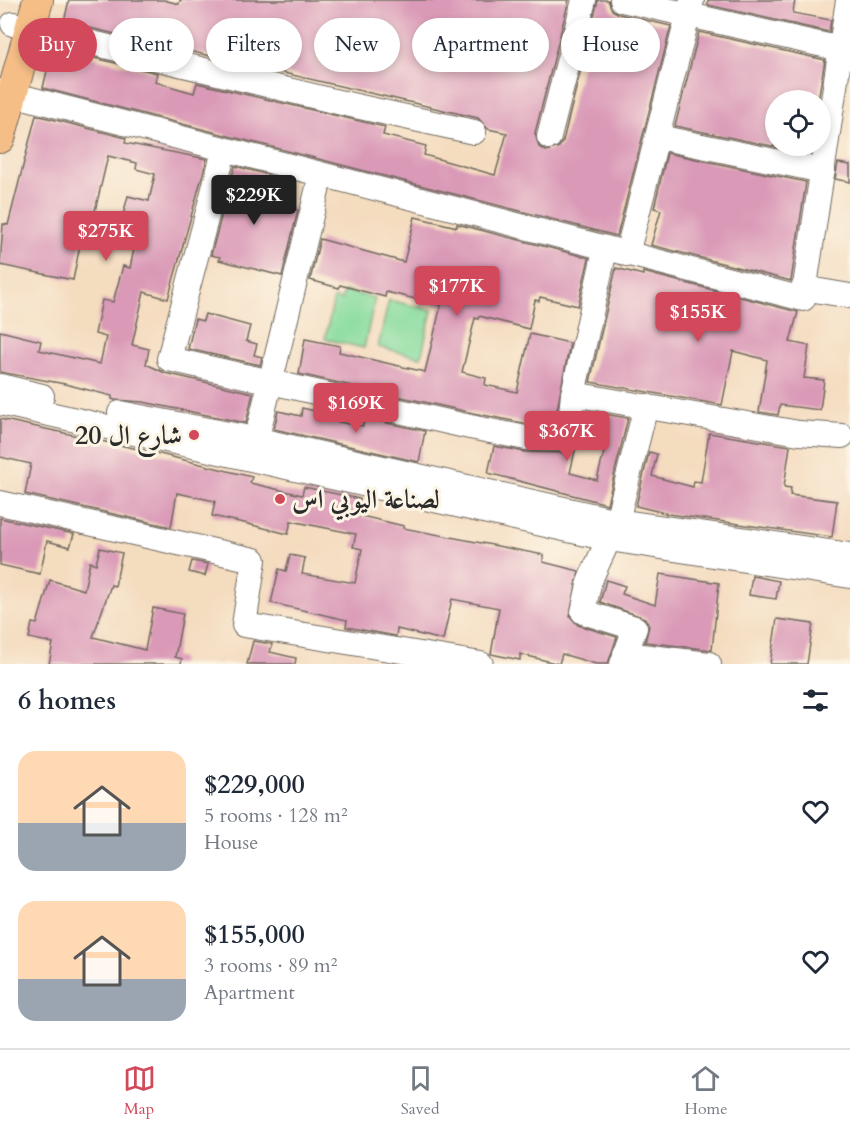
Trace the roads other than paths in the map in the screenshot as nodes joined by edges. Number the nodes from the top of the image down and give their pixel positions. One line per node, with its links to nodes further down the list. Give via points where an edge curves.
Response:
1 (38, 0): 6 (main road)
2 (584, 0): 12 (street)
3 (622, 0): 5 (street)
4 (848, 0): 9 (street)
5 (690, 8): 9 (street); 13 (street)
6 (21, 18)
7 (18, 31): 10 (main road)
8 (97, 37): 11 (street)
9 (841, 49): 16 (street)
10 (4, 89): 14 (main road); 15 (street)
11 (474, 132)
12 (549, 137)
13 (658, 137): 16 (street); 18 (street)
14 (0, 138)
15 (224, 151): 17 (street); 21 (street, via 170,359)
16 (823, 171): 19 (street)
17 (321, 175): 18 (street); 21 (street)
18 (616, 252): 19 (street, via 803,299); 23 (street)
19 (803, 288): 20 (street)
20 (850, 296)
21 (270, 381): 23 (street, via 526,438 561,440 570,424); 27 (street)
22 (0, 386): 27 (street)
23 (573, 394): 25 (street)
24 (0, 403): 27 (street)
25 (646, 406): 26 (street, via 799,433); 29 (street)
26 (842, 436)
27 (254, 449): 29 (street)
28 (0, 502): 33 (street, via 254,560 244,625)
29 (613, 530): 30 (street); 31 (street); 32 (street, via 590,580 583,612 635,628)
30 (850, 555)
31 (850, 576)
32 (623, 659): 34 (street)
33 (481, 664)
34 (709, 664)

